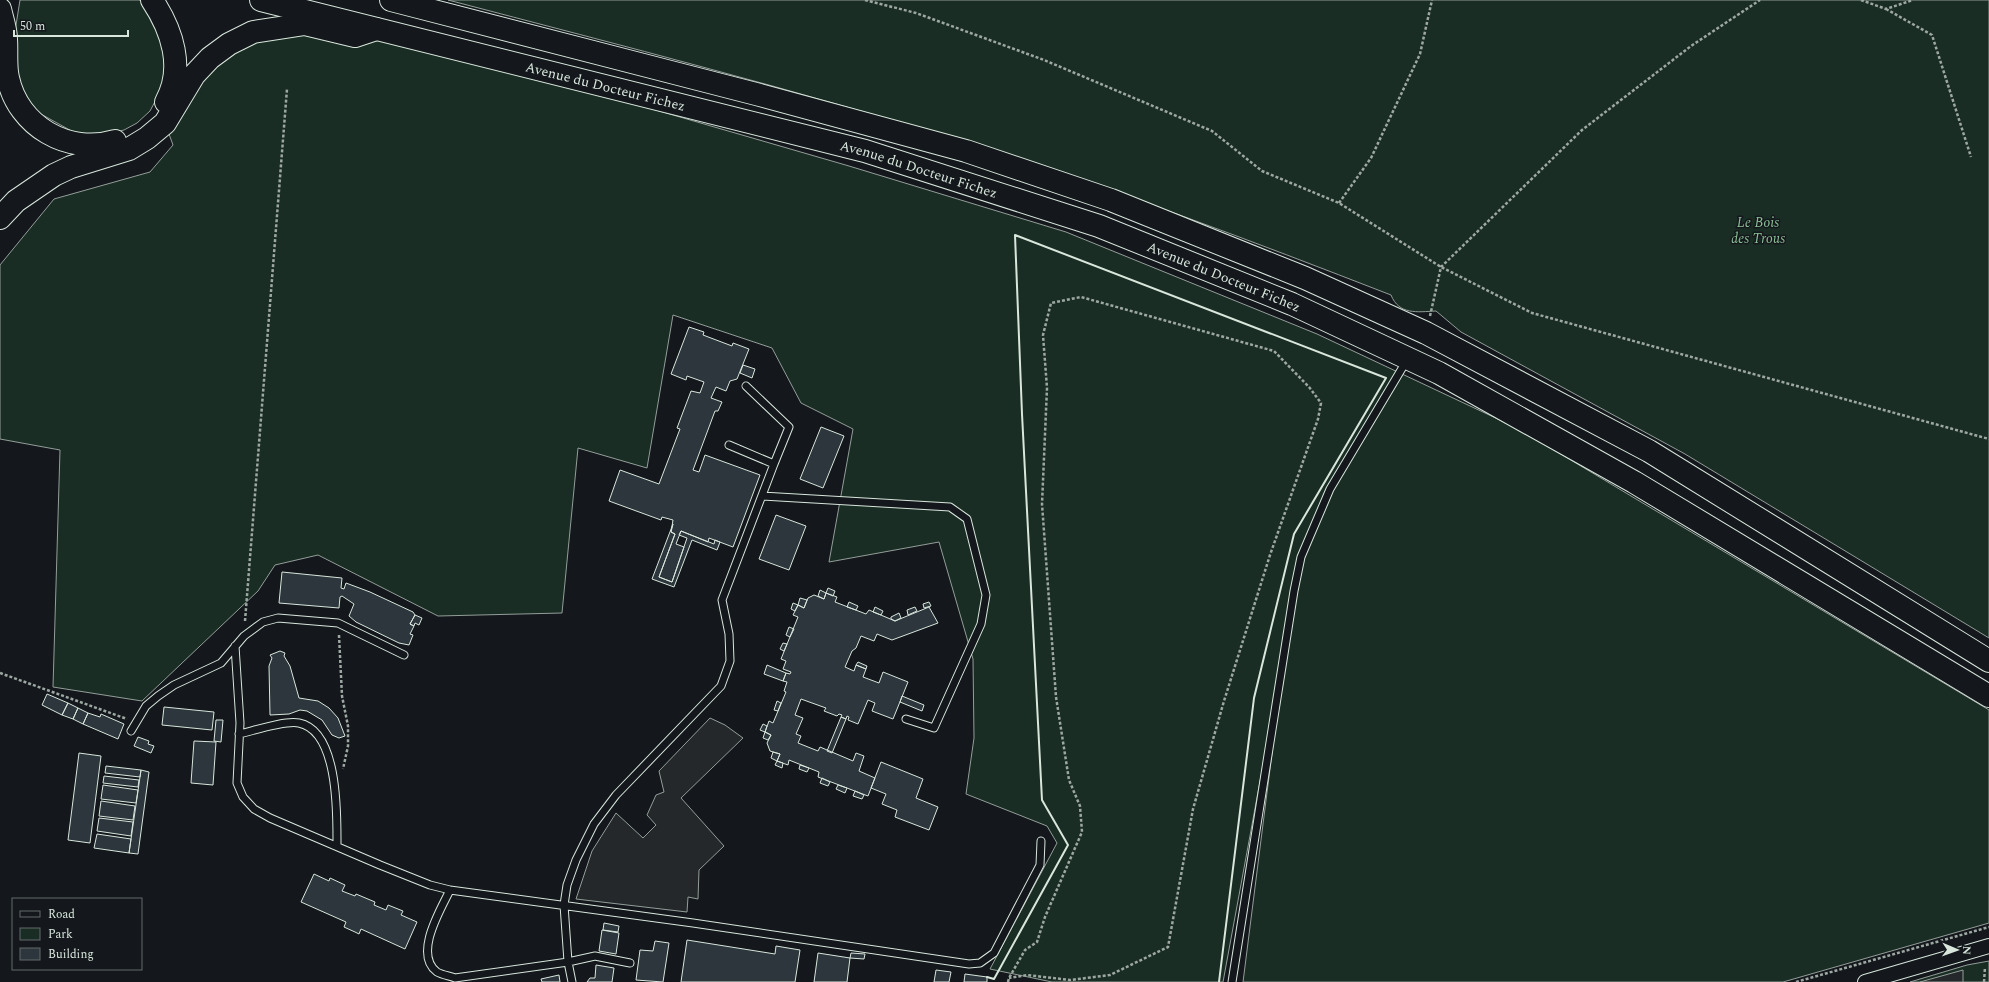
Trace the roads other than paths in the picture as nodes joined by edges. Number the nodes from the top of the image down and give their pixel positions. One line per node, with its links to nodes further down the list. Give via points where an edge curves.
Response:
1 (1, 0): 5 (main road)
2 (152, 0): 6 (main road, via 169,32 175,57 176,74 170,95 160,113 144,127 126,138 87,146 65,141 45,132 28,118 13,97 7,77 6,38)
3 (261, 0): 7 (main road, Avenue du Docteur Fichez)
4 (391, 0): 16 (main road, via 966,151 1111,200 1305,278 1426,333 1649,450)
5 (0, 4)
6 (0, 9)
7 (376, 29): 8 (main road, via 355,36 305,24 253,32 235,41 210,58 194,75 165,123 147,138 129,149 70,167 54,175 16,201); 9 (main road, Avenue du Docteur Fichez, via 865,151 1099,226 1292,304)
8 (0, 218)
9 (1408, 358): 17 (main road, Avenue du Docteur Fichez, via 1634,482); 29 (lane, via 1330,489 1301,557)
10 (746, 386): 12 (lane, via 789,427)
11 (729, 446): 12 (lane)
12 (774, 464): 13 (lane)
13 (762, 496): 18 (lane, via 950,506 967,519 986,595 981,624 934,728); 24 (lane, via 722,600 729,634 730,661 721,686 631,778 598,819 584,840 576,860 567,885)
14 (235, 646): 15 (lane, via 262,622 278,618 338,623); 19 (lane, via 221,663 174,685 158,696 146,706); 20 (lane)
15 (404, 655)
16 (1989, 661)
17 (1989, 696)
18 (906, 719)
19 (131, 732)
20 (239, 734): 22 (lane, via 237,783 243,797 254,809 270,818); 22 (lane, via 271,726 299,723 314,731 327,751 337,800)
21 (1041, 840): 24 (lane, via 1040,865 994,953 980,962 969,964)
22 (337, 846): 23 (lane, via 401,874)
23 (450, 890): 24 (lane); 26 (lane, via 430,933 430,962 437,972 455,978)
24 (564, 905): 26 (lane)
25 (1989, 946): 30 (street)
26 (568, 962): 27 (lane, via 594,956); 28 (lane)
27 (630, 963)
28 (572, 982)
29 (1232, 982)
30 (1865, 982)

